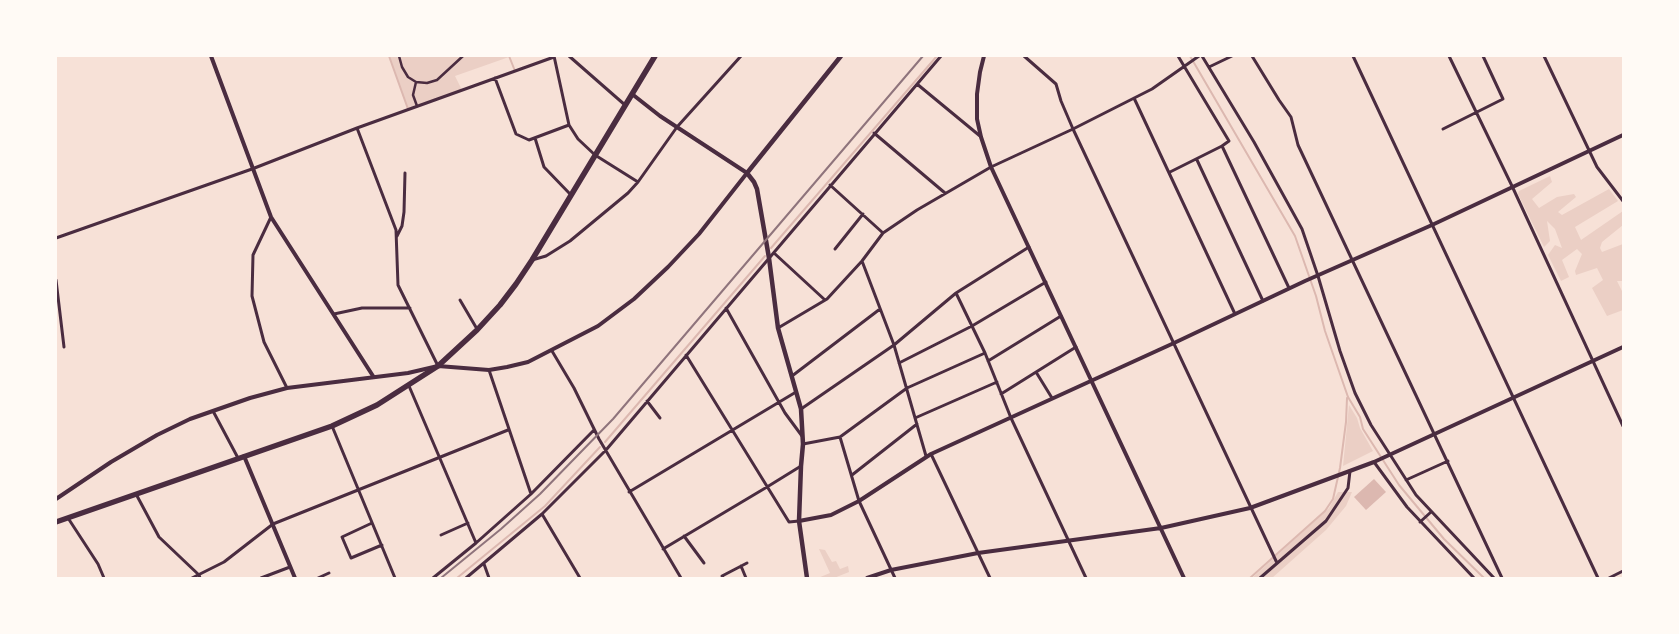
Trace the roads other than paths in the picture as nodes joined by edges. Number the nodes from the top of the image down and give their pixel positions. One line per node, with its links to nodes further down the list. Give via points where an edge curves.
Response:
1 (211, 56): 45 (street)
2 (399, 56): 24 (street, via 402,67)
3 (463, 56): 24 (street, via 437,80 427,83)
4 (554, 56): 23 (street); 31 (street)
5 (569, 56): 28 (street)
6 (655, 56): 26 (highway)
7 (741, 56): 32 (street)
8 (841, 56): 48 (main road)
9 (941, 56): 25 (street)
10 (984, 56): 38 (street, via 977,94 977,118)
11 (1024, 56): 34 (street, via 1056,84)
12 (1178, 56): 21 (street)
13 (1198, 56): 21 (street)
14 (1202, 56): 22 (street)
15 (1232, 56): 22 (street)
16 (1252, 56): 67 (street, via 1291,117 1298,145)
17 (1353, 56): 57 (street)
18 (1450, 56): 30 (street)
19 (1482, 56): 30 (street, via 1503,99)
20 (1544, 56): 41 (street)
21 (1185, 65): 27 (street, via 1152,89); 40 (street, via 1229,141)
22 (1209, 67): 68 (street, via 1302,229)
23 (495, 78): 29 (street); 39 (street, via 516,134 529,140)
24 (416, 82): 29 (street, via 413,95)
25 (917, 84): 36 (street); 38 (street)
26 (632, 94): 28 (highway); 32 (street)
27 (1134, 98): 34 (street); 46 (street)
28 (625, 105): 42 (highway)
29 (417, 106): 33 (street)
30 (1476, 113): 35 (street); 51 (street)
31 (569, 125): 39 (street); 42 (street, via 578,139)
32 (677, 127): 48 (street); 49 (street)
33 (357, 128): 45 (street); 60 (street)
34 (1073, 129): 44 (street); 87 (street)
35 (1443, 129)
36 (874, 133): 50 (street); 52 (street)
37 (1623, 135): 41 (street)
38 (981, 137): 44 (street)
39 (535, 138): 53 (street, via 544,167)
40 (1222, 146): 43 (street); 71 (street)
41 (1589, 151): 51 (street); 54 (street)
42 (595, 155): 49 (street); 53 (highway)
43 (1197, 160): 46 (street); 75 (street)
44 (991, 167): 52 (street); 61 (street)
45 (252, 169): 56 (street); 59 (street)
46 (1170, 172): 82 (street)
47 (405, 173): 60 (street, via 404,212)
48 (747, 173): 64 (main road, via 757,189); 92 (street, via 690,244 634,299 598,326)
49 (638, 182): 65 (street, via 570,242 546,256)
50 (830, 185): 55 (street); 63 (street)
51 (1512, 186): 57 (street); 96 (street)
52 (946, 193): 58 (street)
53 (571, 195): 65 (highway)
54 (1623, 201)
55 (863, 214): 58 (street); 62 (street)
56 (271, 217): 81 (street); 106 (street, via 253,255 252,296 264,342)
57 (1432, 225): 67 (street); 111 (street)
58 (883, 233): 66 (street)
59 (56, 238)
60 (397, 238): 76 (street, via 398,285)
61 (1029, 247): 70 (street); 72 (street)
62 (835, 249)
63 (774, 253): 64 (street); 74 (street)
64 (769, 258): 77 (street); 85 (main road)
65 (532, 260): 86 (highway, via 500,305)
66 (862, 261): 74 (street); 78 (street)
67 (1354, 261): 68 (street); 125 (street)
68 (1317, 276): 71 (street); 131 (street, via 1354,393)
69 (56, 280): 79 (street)
70 (1046, 282): 83 (street); 84 (street)
71 (1289, 288): 75 (street)
72 (956, 293): 84 (street); 88 (street)
73 (460, 300): 86 (street)
74 (825, 300): 85 (street)
75 (1263, 301): 82 (street)
76 (410, 308): 81 (street, via 362,308); 98 (street)
77 (726, 308): 94 (street); 113 (street)
78 (880, 309): 88 (street); 102 (street)
79 (60, 310): 80 (street); 89 (street)
80 (56, 312)
81 (334, 314): 101 (street)
82 (1235, 314): 87 (street)
83 (1061, 316): 90 (street); 95 (street)
84 (972, 326): 93 (street); 97 (street)
85 (778, 328): 102 (main road)
86 (477, 330): 98 (highway)
87 (1174, 343): 103 (street); 148 (street)
88 (894, 345): 97 (street); 114 (street)
89 (64, 347)
90 (1076, 347): 100 (street); 103 (street)
91 (1623, 347): 96 (street)
92 (552, 351): 99 (street, via 528,362); 123 (street, via 574,388)
93 (985, 353): 95 (street); 107 (street)
94 (686, 355): 112 (street); 124 (street)
95 (988, 361): 104 (street)
96 (1593, 362): 111 (street); 121 (street)
97 (899, 363): 107 (street)
98 (438, 366): 99 (street); 101 (street, via 408,373); 105 (highway)
99 (489, 370): 122 (street)
100 (1036, 372): 109 (street); 110 (street)
101 (373, 376): 106 (street)
102 (792, 376): 108 (main road)
103 (1092, 380): 110 (street); 158 (street)
104 (996, 382): 109 (street); 117 (street)
105 (409, 386): 120 (highway, via 377,405); 134 (street)
106 (287, 388): 115 (street, via 267,392)
107 (907, 388): 117 (street); 127 (street)
108 (796, 392): 113 (street); 114 (main road)
109 (1001, 394): 118 (street)
110 (1052, 398): 118 (street)
111 (1514, 398): 125 (street); 199 (street)
112 (647, 401): 116 (street); 129 (street)
113 (779, 402): 124 (street); 126 (street)
114 (801, 409): 126 (main road)
115 (213, 411): 133 (street); 146 (street, via 190,419 134,447)
116 (660, 418)
117 (915, 418): 119 (street)
118 (1011, 418): 130 (street); 161 (street)
119 (917, 424): 132 (street); 139 (street)
120 (332, 426): 133 (highway); 142 (street)
121 (1623, 426)
122 (508, 430): 134 (street); 145 (street)
123 (594, 430): 129 (street); 145 (street)
124 (732, 431): 141 (street); 143 (street)
125 (1435, 434): 131 (street); 135 (street)
126 (803, 437): 128 (main road)
127 (840, 437): 128 (street); 139 (street)
128 (803, 444): 137 (main road)
129 (606, 450): 143 (street); 150 (street)
130 (931, 454): 132 (street); 165 (street)
131 (1390, 455): 136 (street); 140 (street)
132 (926, 456): 147 (street)
133 (241, 457): 144 (highway); 157 (street)
134 (440, 458): 142 (street); 156 (street)
135 (1448, 461): 140 (street); 198 (street)
136 (1374, 462): 138 (street); 154 (street)
137 (801, 466): 141 (street); 152 (main road)
138 (1350, 471): 148 (street); 169 (street, via 1348,488 1326,521)
139 (852, 475): 147 (street)
140 (1406, 480): 149 (street, via 1416,496)
141 (767, 487): 152 (street, via 789,522); 160 (street)
142 (359, 491): 155 (street); 157 (street)
143 (630, 492): 164 (street)
144 (136, 494): 151 (highway); 175 (street, via 159,537)
145 (531, 494): 162 (street)
146 (56, 499)
147 (859, 501): 152 (street, via 825,517); 172 (street)
148 (1250, 508): 158 (street); 169 (street)
149 (1432, 512): 154 (street); 197 (street)
150 (542, 514): 168 (street); 185 (street)
151 (68, 518): 153 (highway); 176 (street, via 98,564)
152 (799, 521): 189 (main road)
153 (56, 522)
154 (1420, 522): 196 (street)
155 (372, 523): 163 (street); 163 (street, via 342,537 351,558)
156 (468, 523): 159 (street); 162 (street)
157 (273, 524): 171 (street); 175 (street, via 224,562)
158 (1161, 528): 161 (street); 194 (street)
159 (441, 535)
160 (684, 536): 164 (street); 166 (street)
161 (1069, 542): 165 (street); 193 (street)
162 (476, 543): 182 (street)
163 (382, 545): 181 (street)
164 (663, 549): 186 (street)
165 (978, 553): 172 (street); 192 (street)
166 (704, 563)
167 (747, 563): 170 (street)
168 (484, 564): 183 (street); 184 (street)
169 (1277, 564): 195 (street)
170 (741, 566): 187 (street, via 722,576); 188 (street)
171 (290, 567): 178 (street); 179 (street)
172 (891, 570): 190 (street); 191 (street)
173 (1623, 571): 200 (street)
174 (329, 573): 180 (street)
175 (200, 576): 177 (street)
176 (104, 578)
177 (192, 578)
178 (261, 578)
179 (294, 578)
180 (318, 578)
181 (395, 578)
182 (433, 578)
183 (466, 578)
184 (490, 578)
185 (580, 578)
186 (681, 578)
187 (723, 578)
188 (746, 578)
189 (807, 578)
190 (867, 578)
191 (894, 578)
192 (990, 578)
193 (1086, 578)
194 (1184, 578)
195 (1260, 578)
196 (1474, 578)
197 (1494, 578)
198 (1502, 578)
199 (1598, 578)
200 (1609, 578)

